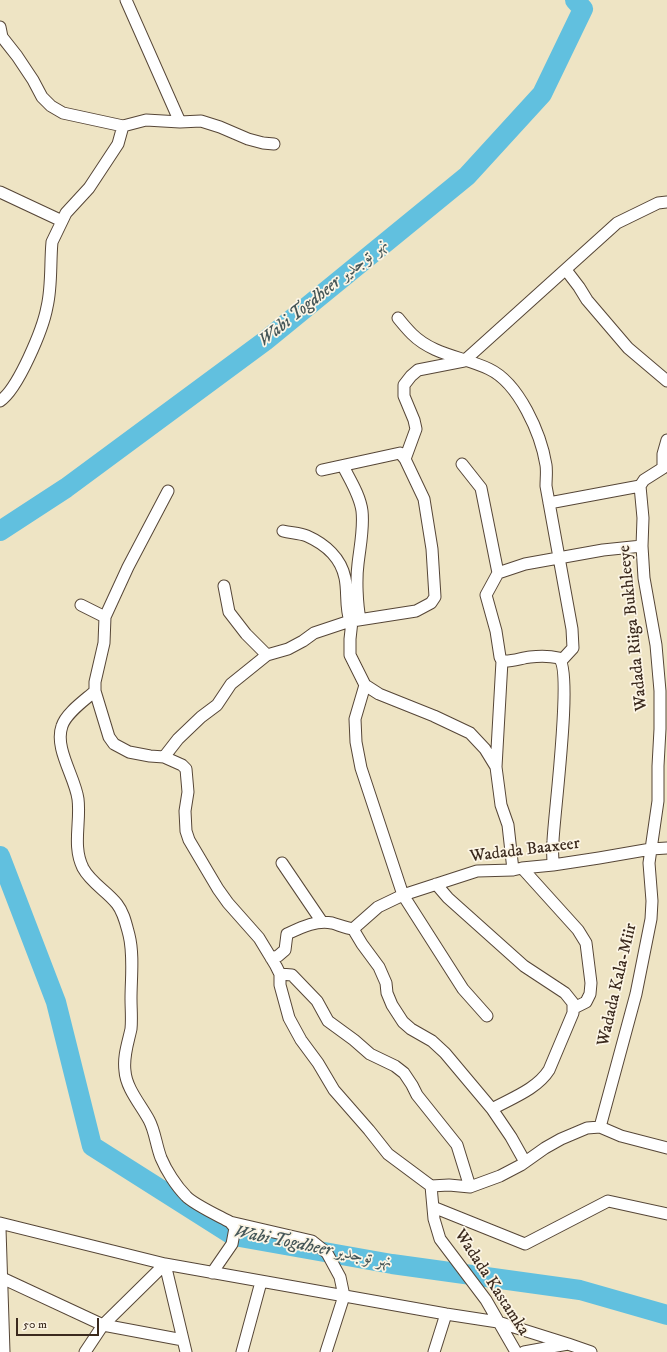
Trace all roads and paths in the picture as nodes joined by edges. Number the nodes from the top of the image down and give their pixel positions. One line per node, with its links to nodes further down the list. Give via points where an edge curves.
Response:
1 (126, 0): 3 (street)
2 (1, 34): 4 (street, via 42,97 51,106 63,112)
3 (180, 122): 4 (street, via 146,120); 5 (street, via 201,121 248,139)
4 (123, 126): 8 (street, via 118,144 99,174)
5 (274, 144)
6 (0, 192): 8 (street)
7 (667, 202): 9 (street, via 658,203 617,223)
8 (62, 221): 13 (street, via 52,242 48,306 42,328 20,376)
9 (566, 270): 11 (street); 12 (street, via 586,300 628,348)
10 (398, 318): 11 (street, via 412,334 426,344)
11 (464, 361): 15 (street, via 418,370 404,385 404,396 416,429); 22 (street, via 490,370 503,379 514,390 530,415 546,465)
12 (667, 381)
13 (0, 401)
14 (667, 440): 19 (street, via 663,454)
15 (405, 460): 17 (street, via 400,453); 30 (street, via 424,499 432,549 435,597 431,603 416,611)
16 (462, 464): 26 (street, via 481,488)
17 (343, 466): 18 (street); 30 (street, via 360,499 362,512 358,611)
18 (322, 470)
19 (665, 471): 20 (street, via 644,480)
20 (640, 486): 22 (street); 24 (street, Wadada Riiga Bukhleeye)
21 (168, 491): 29 (street)
22 (549, 503): 25 (street)
23 (283, 531): 30 (street, via 306,536 326,547 334,555 345,580 347,611)
24 (642, 546): 25 (street, via 603,550); 31 (street, Wadada Riiga Bukhleeye, via 644,578)
25 (559, 559): 26 (street, via 525,564); 34 (street, via 573,648)
26 (498, 573): 33 (street, via 486,595)
27 (224, 586): 32 (street, via 230,612 246,634)
28 (81, 605): 29 (street)
29 (105, 617): 36 (street, via 104,643)
30 (354, 620): 32 (street, via 314,633 288,649); 35 (street, via 350,655)
31 (661, 644): 40 (street, Wadada Riiga Bukhleeye, via 658,801)
32 (267, 655): 37 (street, via 231,684 217,705 178,739)
33 (502, 661): 34 (street, via 553,657); 38 (street)
34 (561, 661): 42 (street, via 564,695)
35 (365, 685): 38 (street, via 378,694 470,733 485,749); 45 (street, via 355,719 356,742 361,768)
36 (95, 691): 37 (street, via 109,737 114,744 129,752); 60 (street, via 65,719 60,735 65,762 78,800 78,853 90,879 117,904 125,918 130,937 131,1028 125,1049 124,1072 133,1095 149,1121 161,1159 172,1178 186,1197)
37 (164, 757): 48 (street, via 186,769 188,792 185,811 189,840 218,889 259,938)
38 (496, 767): 43 (street, via 502,805)
39 (667, 848): 40 (street, Wadada Baaxeer)
40 (651, 849): 42 (street, Wadada Baaxeer); 53 (street, Wadada Kala-Miir, via 651,919 636,994)
41 (282, 863): 46 (street)
42 (553, 865): 43 (street, Wadada Baaxeer)
43 (518, 869): 44 (street, Wadada Baaxeer, via 477,871); 50 (street, via 578,930 586,943 590,994 586,1002)
44 (436, 884): 45 (street, Wadada Baaxeer); 50 (street, via 448,898 524,966 565,993)
45 (403, 895): 47 (street, Wadada Baaxeer, via 378,907); 51 (street, via 463,989)
46 (322, 922): 47 (street); 48 (street, via 310,924 288,934 285,950)
47 (353, 929): 52 (street, via 379,967 390,999 403,1022 445,1052)
48 (271, 958): 49 (street)
49 (280, 974): 56 (street, via 280,986 289,1018 300,1040 318,1062 334,1090 388,1154); 57 (street, via 292,975 317,1001 328,1021 370,1054 404,1073 417,1095 457,1145)
50 (574, 1008): 52 (street, via 545,1077 531,1088)
51 (487, 1016)
52 (492, 1108): 55 (street)
53 (600, 1127): 54 (street, via 621,1136); 55 (street, via 587,1128 561,1139)
54 (667, 1148)
55 (525, 1162): 57 (street, via 500,1176)
56 (431, 1186): 57 (street); 58 (street, Wadada Kastamka)
57 (470, 1187)
58 (433, 1207): 59 (street, via 525,1244 608,1201); 71 (street, Wadada Kastamka, via 440,1239 486,1300)
59 (667, 1214)
60 (230, 1222): 65 (street, via 236,1228 232,1244); 68 (street, via 312,1241 326,1253 340,1277)
61 (0, 1223): 64 (street)
62 (0, 1229): 63 (street)
63 (0, 1248): 66 (street)
64 (165, 1264): 65 (street); 72 (street); 73 (street)
65 (212, 1273): 67 (street)
66 (2, 1278): 69 (street); 72 (street)
67 (261, 1282): 68 (street); 78 (street)
68 (344, 1296): 70 (street); 79 (street)
69 (1, 1298): 75 (street)
70 (446, 1314): 71 (street); 80 (street)
71 (498, 1322): 74 (street); 81 (street, Wadada Kastamka)
72 (103, 1325): 73 (street); 76 (street)
73 (183, 1340): 77 (street)
74 (568, 1344): 82 (street); 83 (street)
75 (4, 1352)
76 (85, 1352)
77 (186, 1352)
78 (242, 1352)
79 (326, 1352)
80 (434, 1352)
81 (516, 1352)
82 (524, 1352)
83 (591, 1352)

